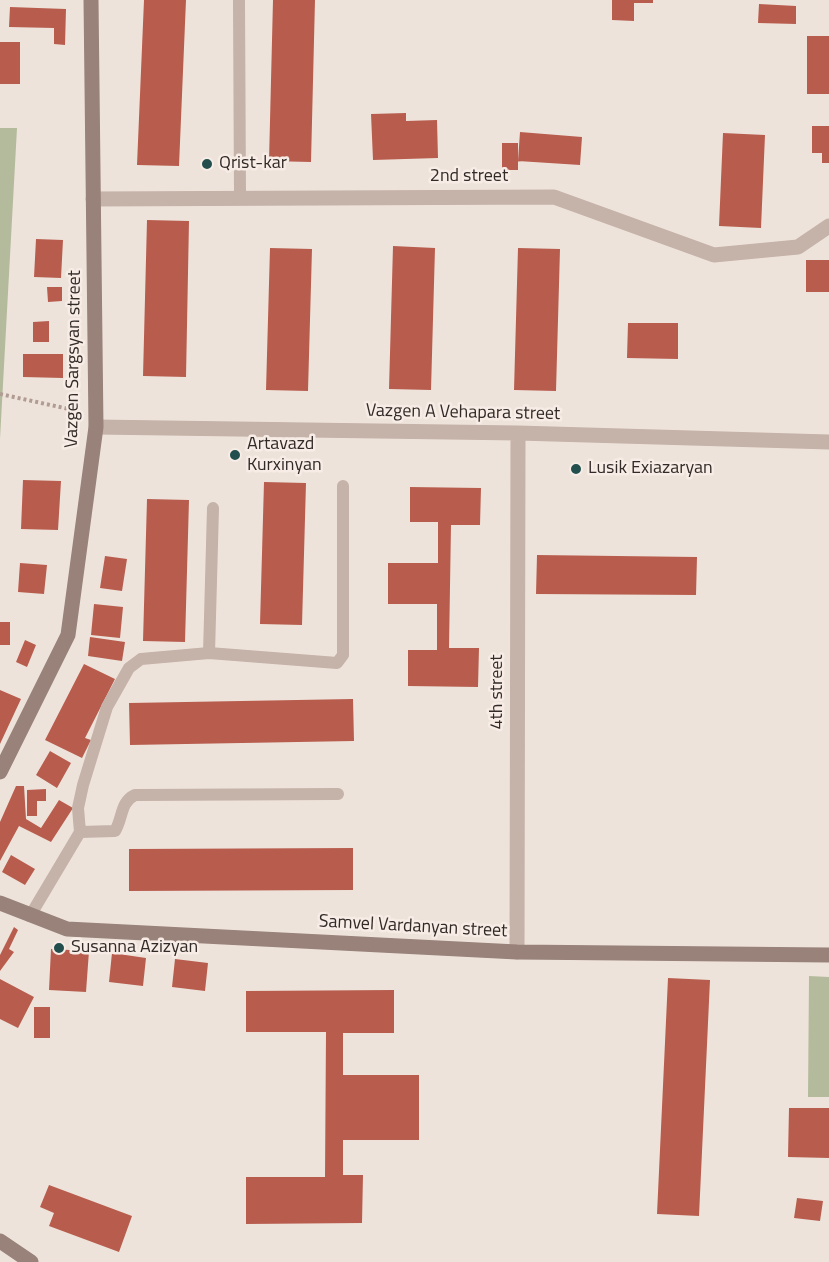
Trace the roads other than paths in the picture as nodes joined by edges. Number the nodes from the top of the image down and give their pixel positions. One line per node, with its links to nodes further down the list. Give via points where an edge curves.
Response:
1 (91, 0): 4 (street, Vazgen Sargsyan street)
2 (239, 0): 3 (lane)
3 (240, 197): 4 (street, 2nd street); 5 (street, 2nd street, via 554,197 714,255 798,247)
4 (93, 198): 6 (street, Vazgen Sargsyan street)
5 (829, 226)
6 (96, 421): 7 (street, Vazgen A Vehapara street); 12 (street, Vazgen Sargsyan street, via 68,634)
7 (518, 433): 8 (street, Vazgen A Vehapara street); 17 (street, 4th street)
8 (829, 442)
9 (342, 486): 11 (lane, via 344,642 343,655 337,663)
10 (213, 508): 11 (lane)
11 (209, 653): 14 (lane, via 141,659 129,668 107,707 94,743 78,808)
12 (0, 772)
13 (338, 794): 14 (lane, via 135,795 124,806 115,831)
14 (80, 832): 16 (lane)
15 (0, 903): 16 (street, Samvel Vardanyan street)
16 (30, 916): 17 (street, Samvel Vardanyan street, via 67,930)
17 (517, 952): 18 (street, Samvel Vardanyan street)
18 (829, 955)
19 (0, 1241): 20 (street)
20 (31, 1262)

